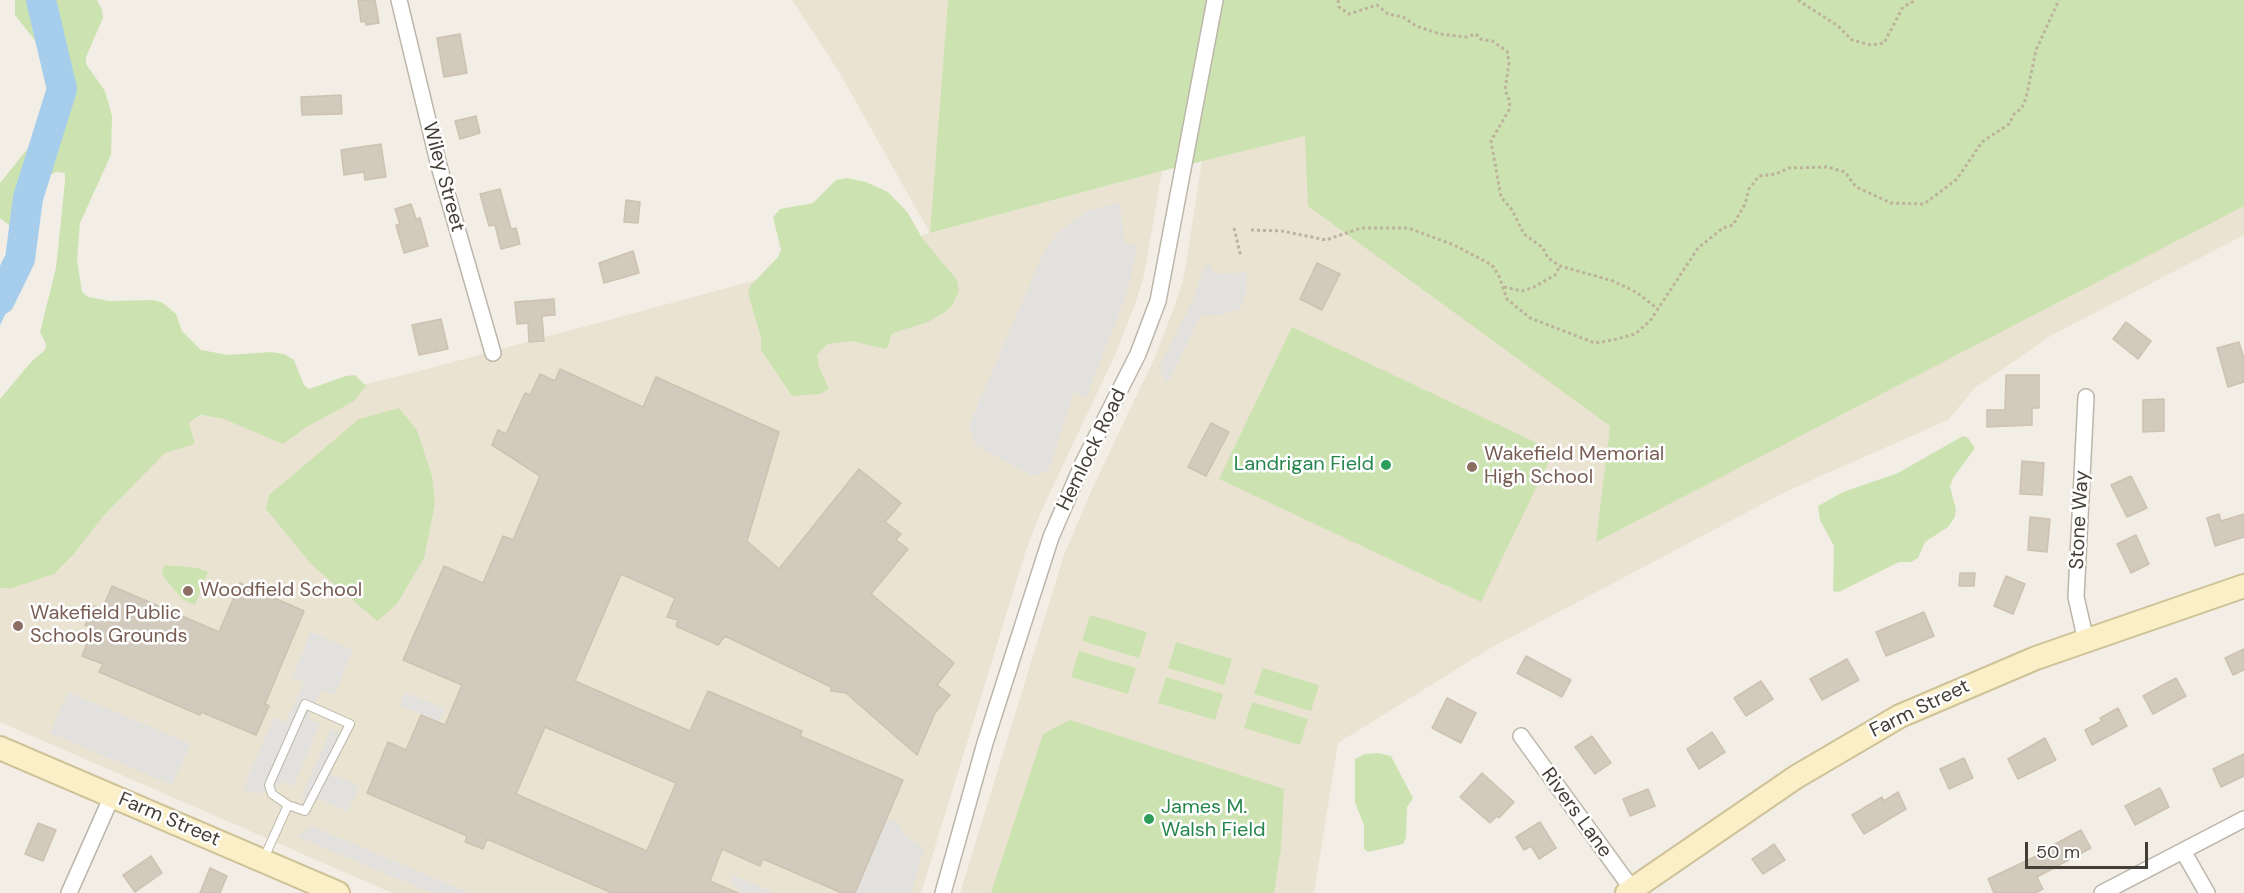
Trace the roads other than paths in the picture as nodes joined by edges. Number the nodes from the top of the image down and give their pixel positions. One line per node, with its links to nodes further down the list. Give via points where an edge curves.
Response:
1 (399, 0): 3 (street, Wiley Street, via 439,166)
2 (1215, 0): 17 (street, Hemlock Road, via 1158,301 1133,364 1051,537 985,742)
3 (493, 353)
4 (2086, 397): 6 (street, Stone Way, via 2076,597)
5 (2244, 586): 6 (main road, Farm Street)
6 (2086, 641): 14 (main road, Farm Street, via 1989,676 1873,731 1796,777)
7 (1521, 736): 14 (street, Rivers Lane)
8 (0, 748): 9 (main road, Farm Street)
9 (112, 796): 13 (main road, Farm Street); 15 (street)
10 (288, 805): 10 (lane, via 272,794 269,785 305,704 350,724 305,812); 13 (lane)
11 (2244, 819): 12 (street)
12 (2183, 851): 18 (street); 19 (street)
13 (262, 860): 16 (main road, Farm Street)
14 (1629, 891)
15 (69, 893)
16 (338, 893)
17 (943, 893)
18 (2102, 893)
19 (2207, 893)

